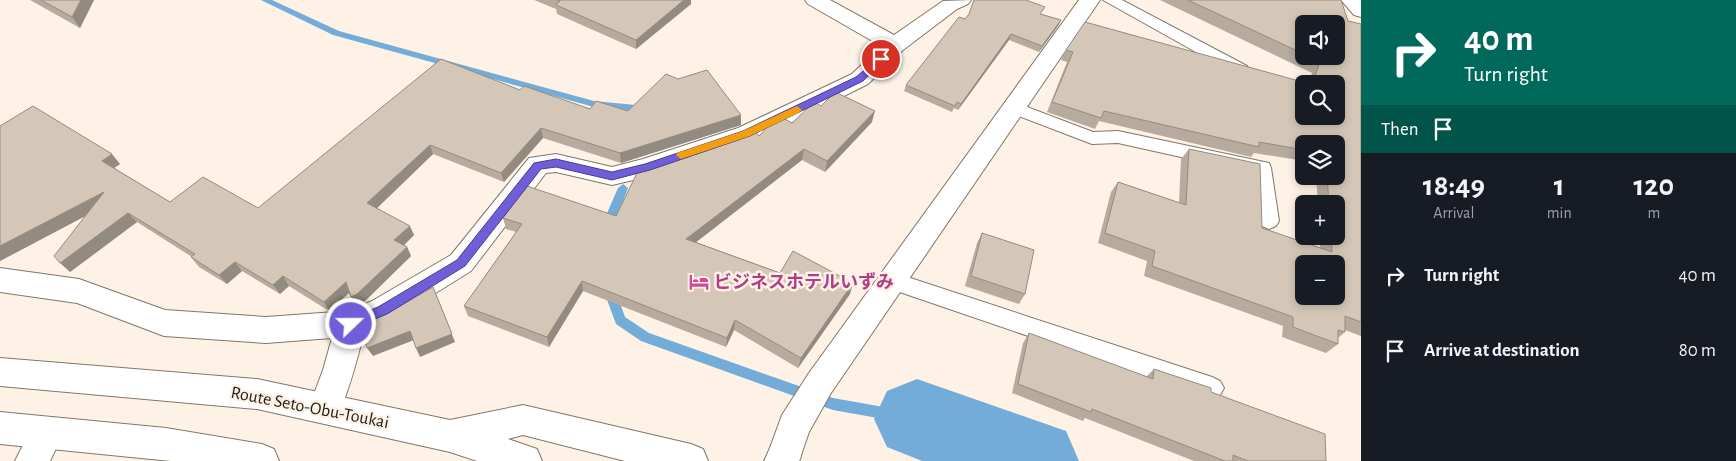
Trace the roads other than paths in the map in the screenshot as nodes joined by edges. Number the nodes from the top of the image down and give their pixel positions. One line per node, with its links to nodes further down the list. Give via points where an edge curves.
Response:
1 (815, 0): 7 (street)
2 (961, 0): 7 (street)
3 (1090, 0): 9 (street)
4 (1111, 0): 8 (lane)
5 (1351, 0): 6 (street)
6 (1361, 11)
7 (895, 45): 13 (street, via 860,79 747,134 646,168 612,176 556,163 538,165 461,263 383,310)
8 (1241, 70)
9 (1014, 108): 10 (lane, via 1092,138 1118,136 1262,168); 12 (street)
10 (1269, 220)
11 (0, 280): 13 (street, via 79,291 164,323 266,330)
12 (892, 282): 15 (lane); 20 (street, via 820,383)
13 (351, 324): 16 (street)
14 (0, 372): 16 (street, Route Seto-Obu-Toukai, via 257,394)
15 (1212, 388)
16 (325, 407): 18 (street, Route Seto-Obu-Toukai)
17 (0, 428): 19 (street)
18 (450, 436): 22 (street, Route Seto-Obu-Toukai); 23 (street, via 523,420)
19 (39, 448): 21 (street, via 166,444)
20 (786, 448)
21 (262, 461)
22 (525, 461)
23 (691, 461)

